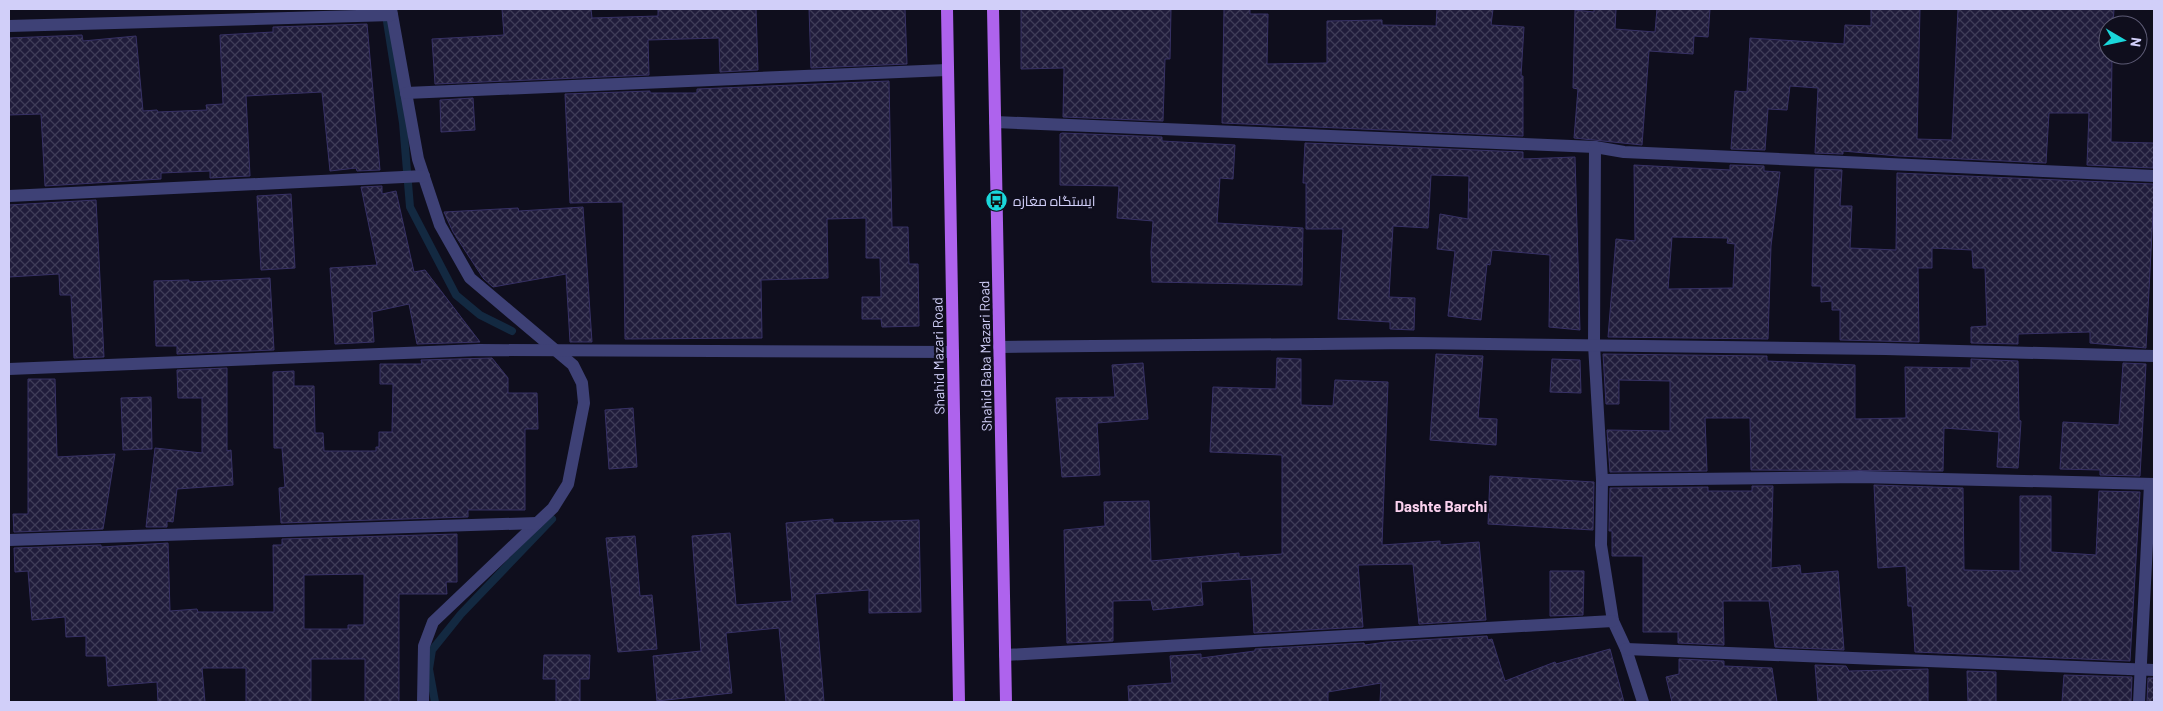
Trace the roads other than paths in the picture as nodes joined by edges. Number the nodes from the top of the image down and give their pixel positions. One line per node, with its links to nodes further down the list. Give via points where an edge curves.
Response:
1 (947, 9): 5 (main road, Shahid Mazari Road)
2 (993, 9): 7 (main road, Shahid Baba Mazari Road)
3 (392, 12): 4 (street); 6 (street)
4 (9, 26)
5 (947, 70): 6 (street); 15 (main road, Shahid Mazari Road)
6 (406, 93): 9 (street)
7 (995, 122): 8 (street); 13 (main road, Shahid Baba Mazari Road)
8 (1594, 147): 10 (street, via 1624,152); 12 (street)
9 (424, 176): 11 (street); 14 (street, via 440,225 470,278)
10 (2154, 176)
11 (9, 196)
12 (1594, 345): 13 (street, via 1413,343); 16 (street); 18 (street)
13 (999, 348): 24 (main road, Shahid Baba Mazari Road)
14 (555, 350): 15 (street); 17 (street, via 479,350); 20 (street, via 573,365 582,383 584,403 568,484 553,508)
15 (953, 352): 28 (main road, Shahid Mazari Road)
16 (2154, 356)
17 (9, 370)
18 (1602, 480): 19 (street, via 1861,477); 22 (street, via 1601,545)
19 (2152, 484): 25 (street)
20 (537, 523): 21 (street); 27 (street, via 433,622 424,646)
21 (9, 540)
22 (1613, 621): 23 (street); 24 (street)
23 (1626, 649): 25 (street); 30 (street)
24 (1005, 655): 29 (main road, Shahid Baba Mazari Road)
25 (2140, 669): 26 (street); 31 (street)
26 (2154, 670)
27 (423, 702)
28 (959, 702)
29 (1006, 702)
30 (1643, 702)
31 (2139, 702)

